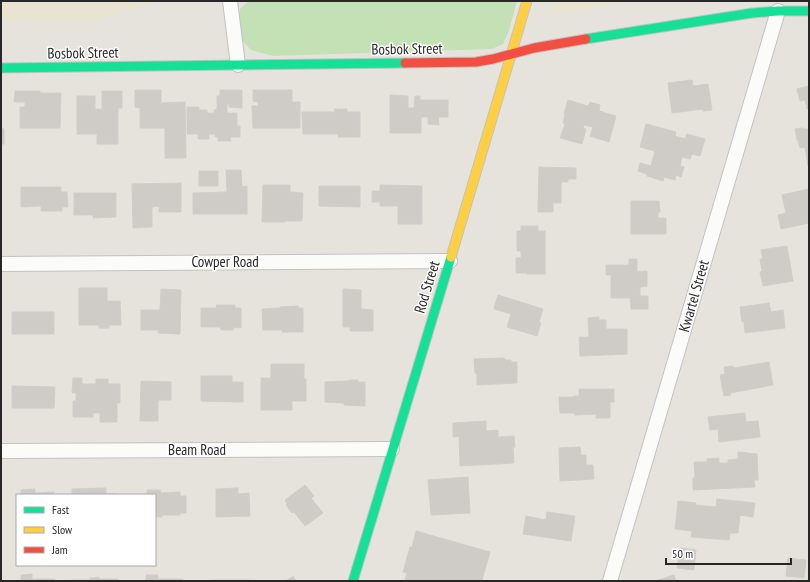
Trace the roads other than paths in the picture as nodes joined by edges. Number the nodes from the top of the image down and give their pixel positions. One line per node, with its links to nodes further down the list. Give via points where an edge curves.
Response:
1 (230, 1): 6 (street)
2 (527, 1): 5 (street, Rod Street)
3 (778, 11): 4 (street, Bosbok Street); 5 (street, Bosbok Street, via 542,46); 13 (street, Kwartel Street)
4 (809, 12)
5 (511, 54): 6 (street, Bosbok Street, via 476,62); 8 (street, Rod Street)
6 (238, 65): 7 (street, Bosbok Street)
7 (1, 68)
8 (450, 261): 9 (street, Cowper Road); 10 (street, Rod Street)
9 (1, 264)
10 (392, 449): 11 (street, Beam Road); 12 (street, Rod Street)
11 (1, 451)
12 (353, 581)
13 (610, 581)

